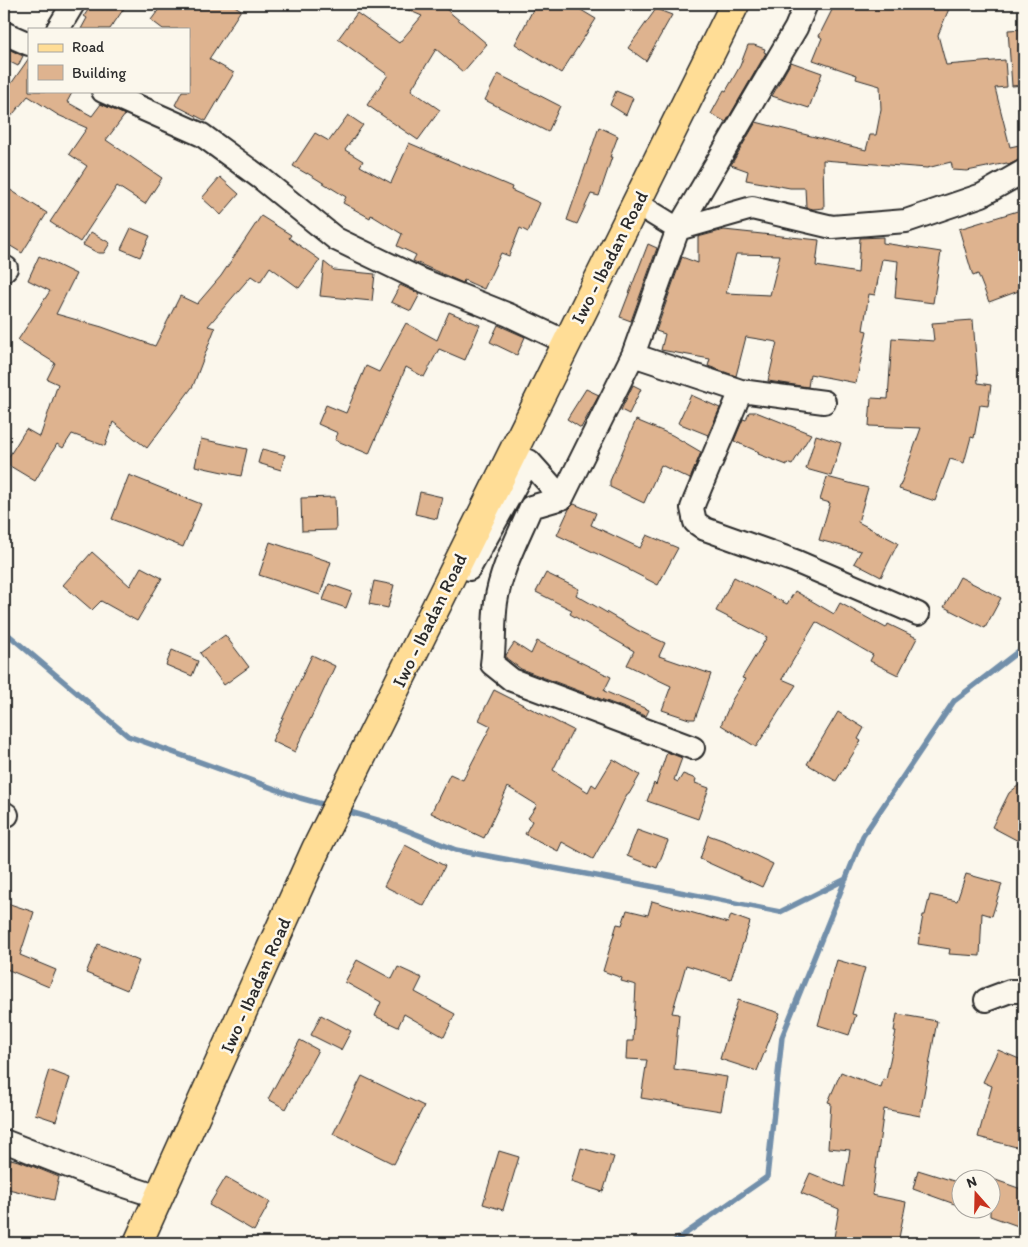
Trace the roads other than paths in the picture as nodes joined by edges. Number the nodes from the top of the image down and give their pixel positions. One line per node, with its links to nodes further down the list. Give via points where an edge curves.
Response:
1 (73, 4): 4 (street)
2 (735, 4): 9 (main road, Iwo - Ibadan Road)
3 (806, 4): 10 (street, via 796,28)
4 (59, 28)
5 (4, 32): 6 (street)
6 (28, 44)
7 (105, 92): 11 (street, via 202,135 262,178 336,239 419,280)
8 (1024, 171): 10 (street, via 982,195 906,221 832,227 752,208)
9 (636, 202): 10 (street); 11 (main road, Iwo - Ibadan Road)
10 (678, 229): 12 (street)
11 (566, 342): 18 (main road, Iwo - Ibadan Road)
12 (633, 355): 13 (street); 15 (street)
13 (741, 391): 14 (street); 16 (street, via 692,508 695,522 705,529 795,561)
14 (824, 402)
15 (562, 498): 17 (street, via 531,507 502,575 496,603 492,664 512,680); 18 (street, via 529,461)
16 (918, 614)
17 (693, 748)
18 (354, 772): 22 (main road, Iwo - Ibadan Road)
19 (1024, 991): 20 (street)
20 (986, 1000)
21 (4, 1141): 22 (street)
22 (159, 1197): 23 (main road, Iwo - Ibadan Road)
23 (138, 1243)

